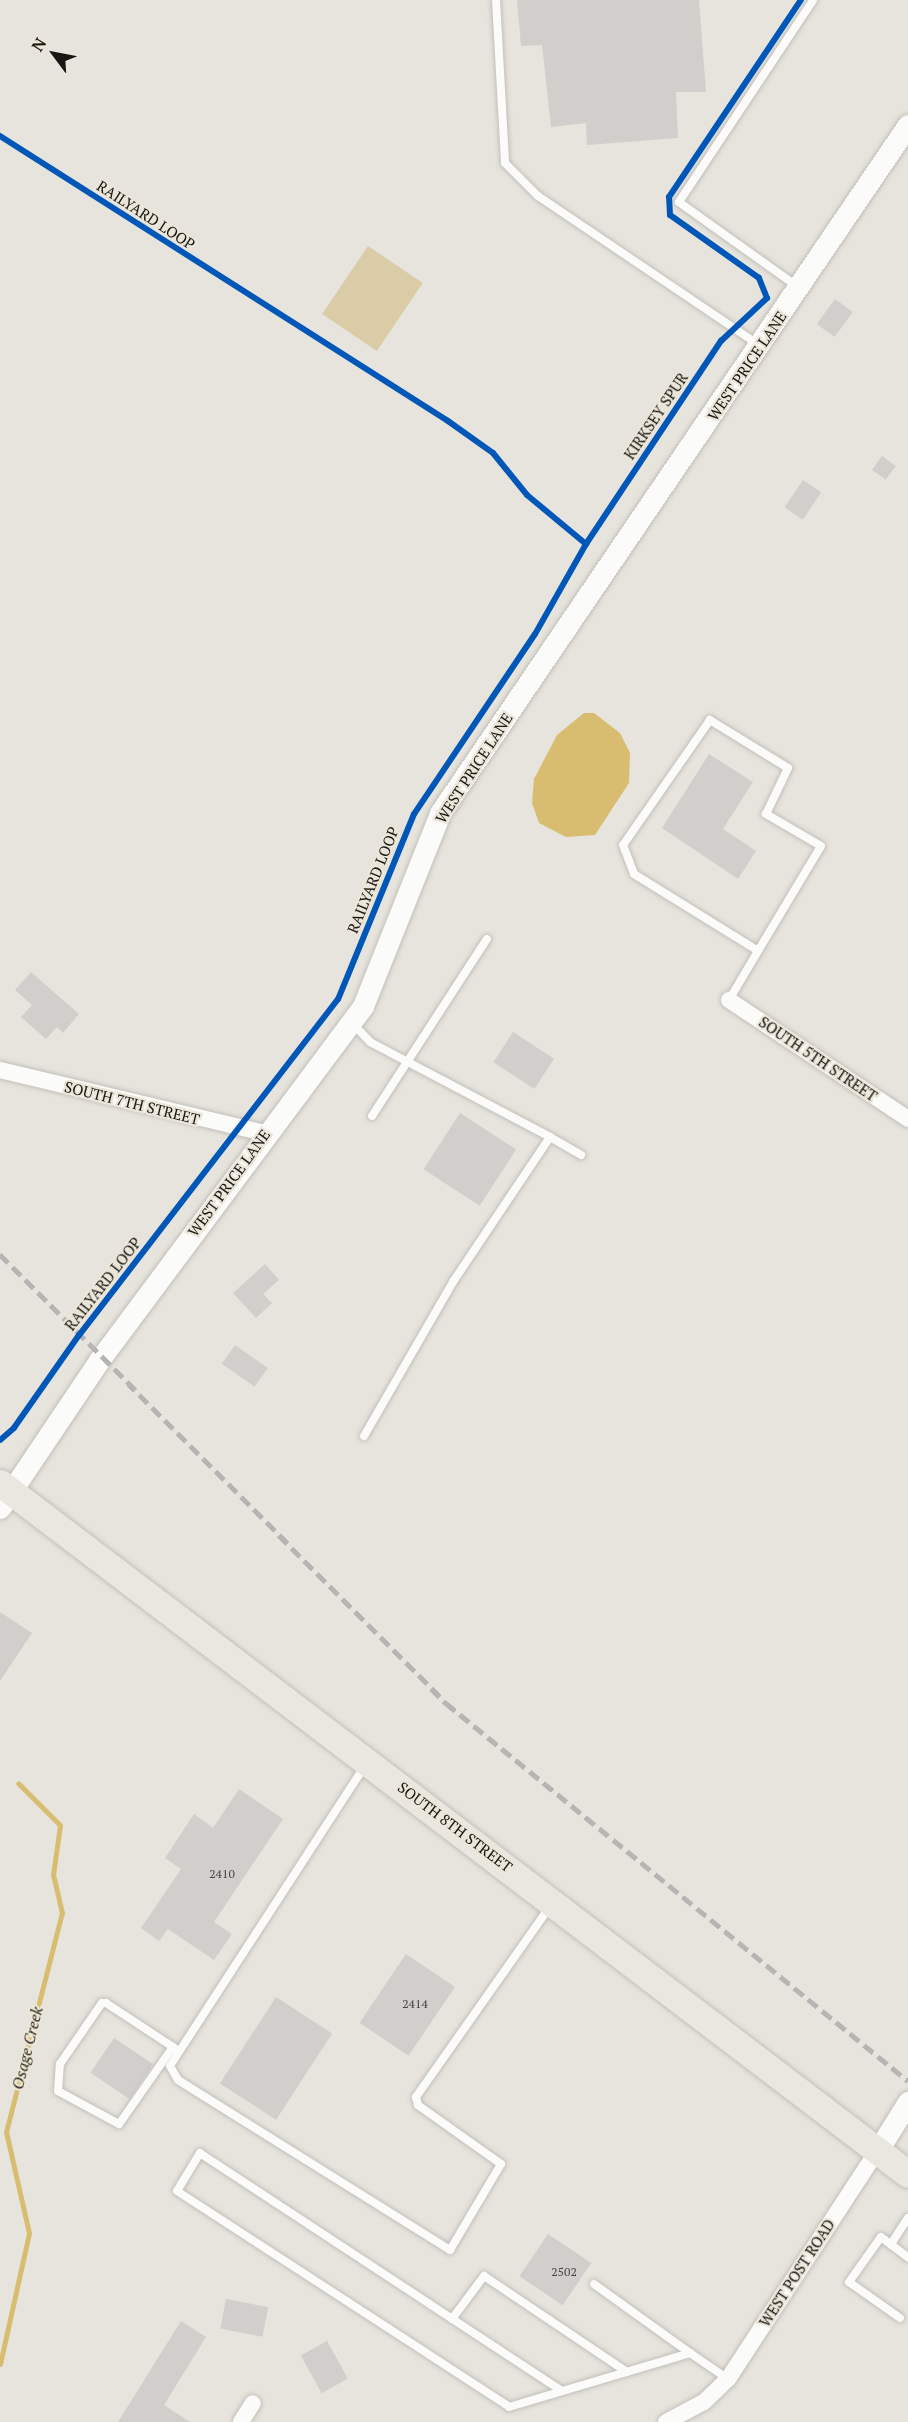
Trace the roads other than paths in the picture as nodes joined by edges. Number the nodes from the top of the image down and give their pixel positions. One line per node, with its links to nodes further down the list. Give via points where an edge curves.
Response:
1 (496, 0): 5 (lane, via 505,163 538,196)
2 (813, 0): 4 (lane, via 679,202)
3 (908, 125): 4 (street, WEST PRICE LANE)
4 (800, 288): 5 (street, WEST PRICE LANE)
5 (761, 346): 9 (street, WEST PRICE LANE, via 440,813 363,1006)
6 (487, 939): 10 (lane)
7 (758, 951): 7 (lane, via 821,846 766,814 788,768 710,720 623,845 634,874); 8 (lane)
8 (729, 1000): 13 (street, SOUTH 5TH STREET)
9 (351, 1022): 10 (lane, via 370,1042); 14 (street, WEST PRICE LANE)
10 (408, 1061): 12 (lane); 15 (lane)
11 (0, 1070): 14 (street, SOUTH 7TH STREET)
12 (372, 1116)
13 (908, 1119)
14 (265, 1133): 18 (street, WEST PRICE LANE)
15 (550, 1137): 16 (lane); 17 (lane, via 453,1282)
16 (581, 1155)
17 (364, 1436)
18 (4, 1494): 19 (main road, SOUTH 8TH STREET)
19 (368, 1761): 20 (main road, SOUTH 8TH STREET); 21 (lane)
20 (553, 1902): 21 (lane, via 416,2097 418,2105 501,2164 450,2250 178,2080 170,2066); 23 (main road, SOUTH 8TH STREET)
21 (176, 2049): 21 (lane, via 102,2003 60,2064 58,2091 120,2124)
22 (908, 2102): 23 (street, WEST POST ROAD)
23 (878, 2150): 24 (main road, SOUTH 8TH STREET); 33 (street, WEST POST ROAD)
24 (908, 2174)
25 (908, 2218): 26 (lane)
26 (891, 2244): 27 (lane); 29 (lane, via 881,2237 849,2282)
27 (908, 2257)
28 (594, 2284): 31 (lane)
29 (900, 2318)
30 (452, 2319): 32 (lane, via 484,2276); 34 (lane); 34 (lane, via 200,2153 177,2191 509,2407)
31 (690, 2353): 32 (lane); 33 (lane)
32 (627, 2372): 34 (lane)
33 (728, 2379): 37 (street, WEST POST ROAD, via 704,2402)
34 (562, 2391)
35 (253, 2403): 36 (street)
36 (241, 2422)
37 (666, 2422)

